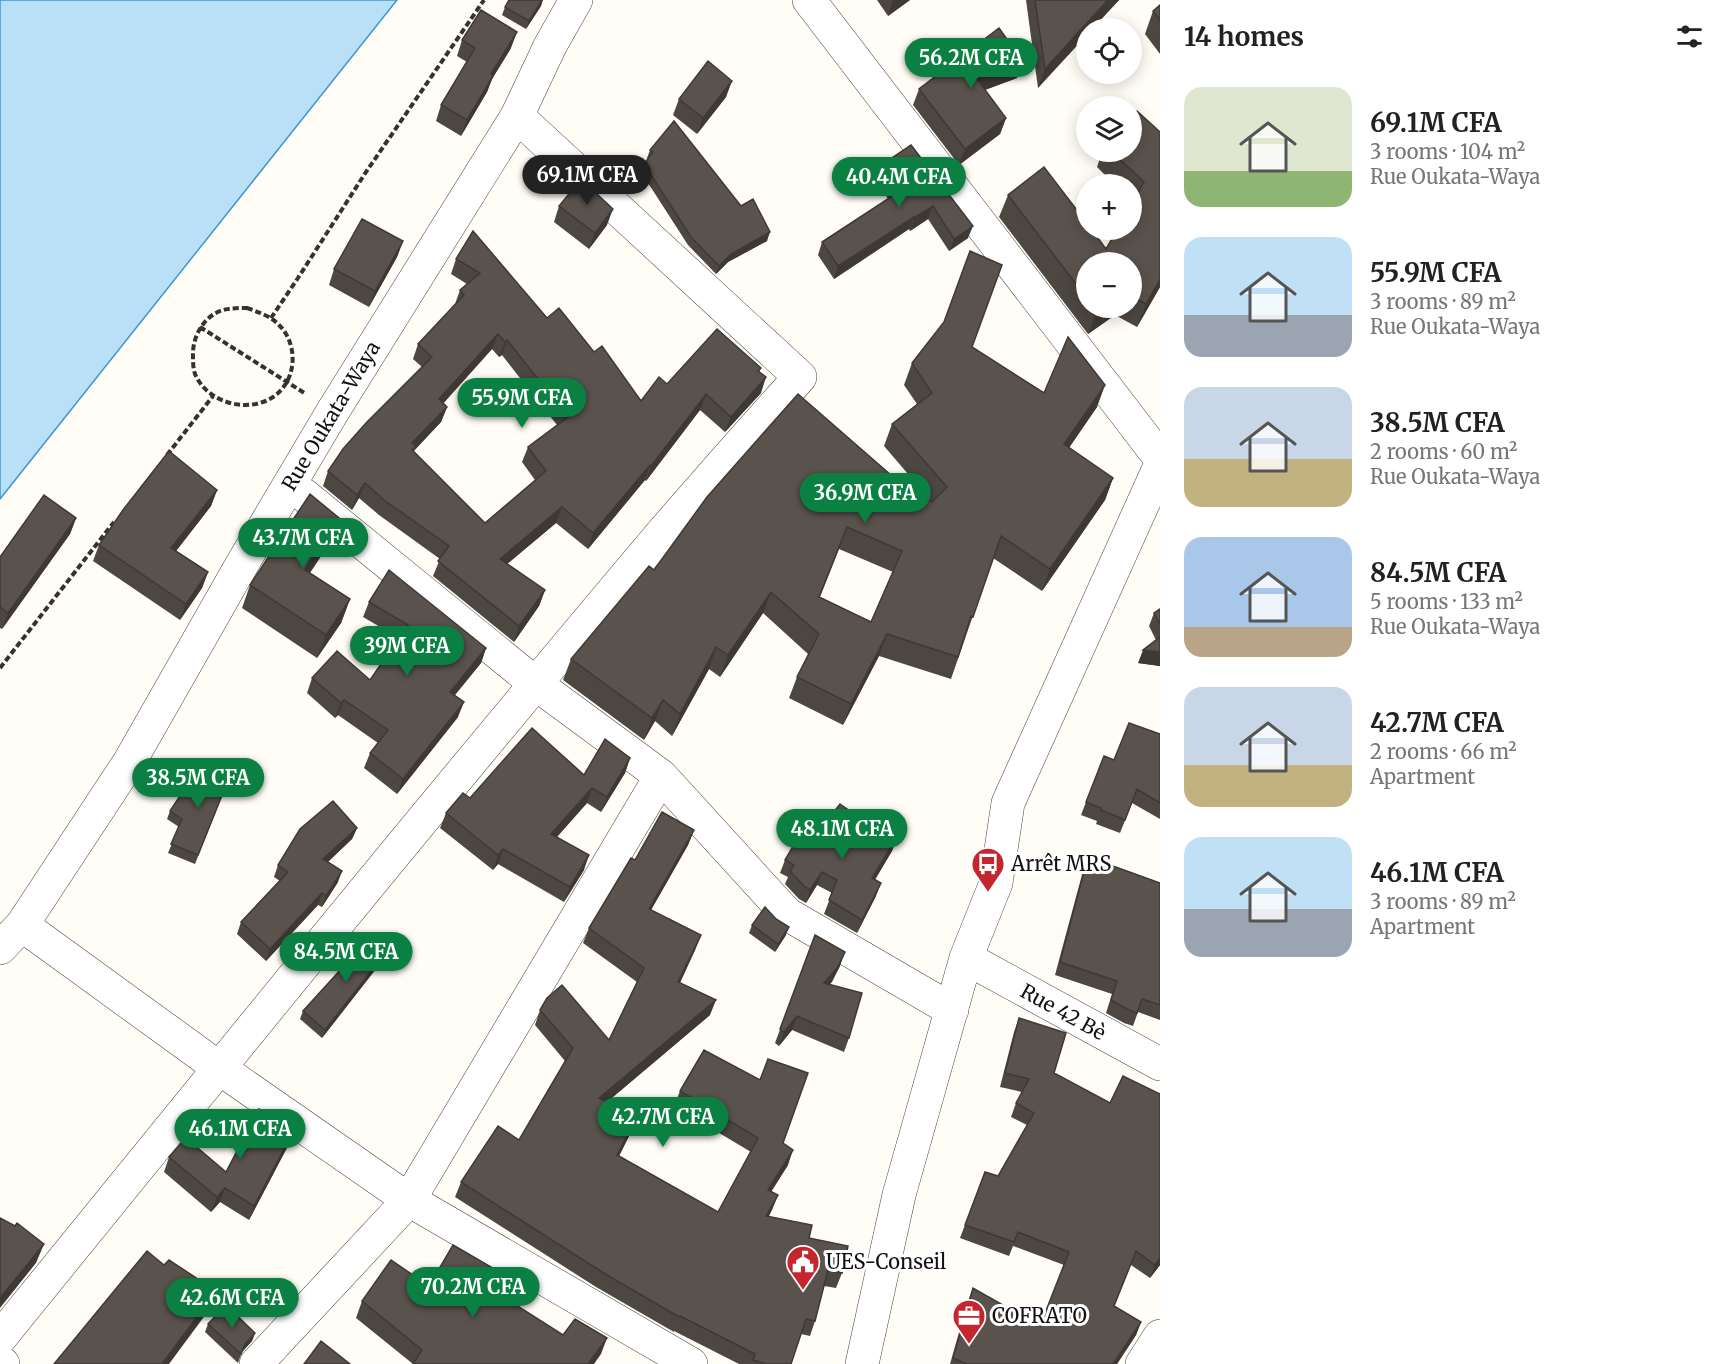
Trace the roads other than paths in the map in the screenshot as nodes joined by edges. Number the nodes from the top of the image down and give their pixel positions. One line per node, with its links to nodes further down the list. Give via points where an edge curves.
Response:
1 (576, 0): 3 (street, Rue Oukata-Waya)
2 (809, 0): 4 (street)
3 (517, 116): 6 (street, Rue Oukata-Waya); 7 (street, via 800,376)
4 (1160, 458)
5 (1160, 466): 10 (street, via 1008,803 996,883)
6 (290, 484): 7 (street); 9 (street, Rue Oukata-Waya, via 130,761)
7 (536, 684): 8 (street); 13 (street)
8 (661, 776): 11 (street, via 786,914); 14 (street)
9 (11, 936): 13 (street)
10 (966, 958): 11 (street); 12 (street, Rue 42 Bè)
11 (952, 1010): 19 (street, via 899,1195)
12 (1160, 1064)
13 (219, 1068): 14 (street); 16 (street)
14 (409, 1200): 17 (street); 18 (street)
15 (1160, 1336): 20 (street)
16 (0, 1338)
17 (256, 1364)
18 (691, 1364)
19 (862, 1364)
20 (1142, 1364)

